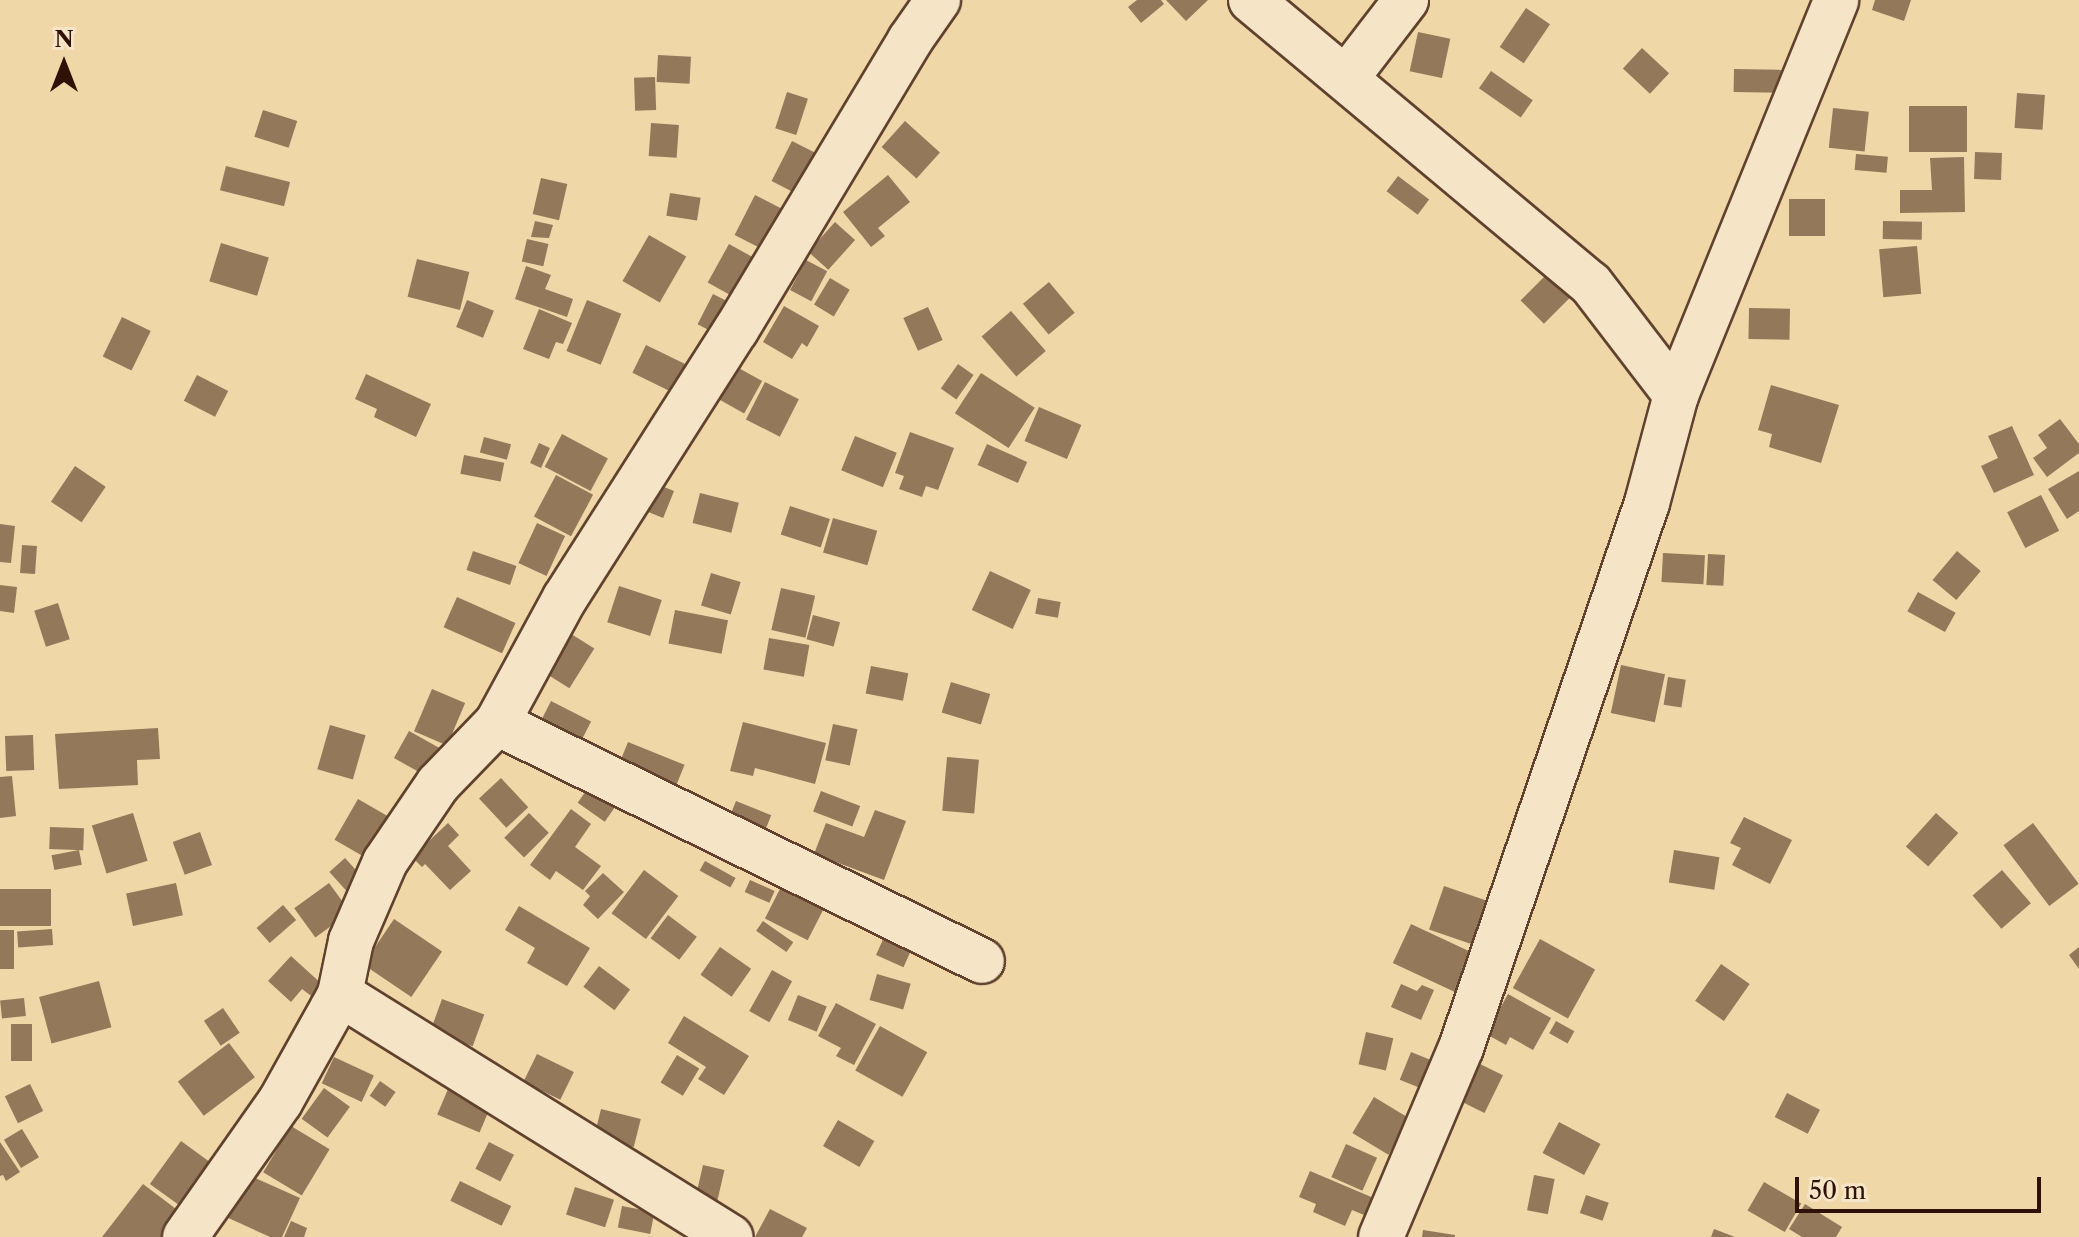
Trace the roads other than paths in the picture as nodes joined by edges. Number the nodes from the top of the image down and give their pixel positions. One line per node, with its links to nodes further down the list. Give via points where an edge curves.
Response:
1 (938, 0): 7 (street, via 565,598)
2 (1251, 0): 5 (street)
3 (1406, 0): 5 (street)
4 (1836, 0): 6 (street)
5 (1347, 77): 6 (street, via 1591,284)
6 (1676, 395): 12 (street, via 1647,503 1461,1048)
7 (497, 723): 8 (street); 9 (street, via 438,784 385,862 351,941)
8 (982, 961)
9 (340, 994): 10 (street, via 280,1102); 11 (street)
10 (185, 1237)
11 (731, 1237)
12 (1381, 1237)

